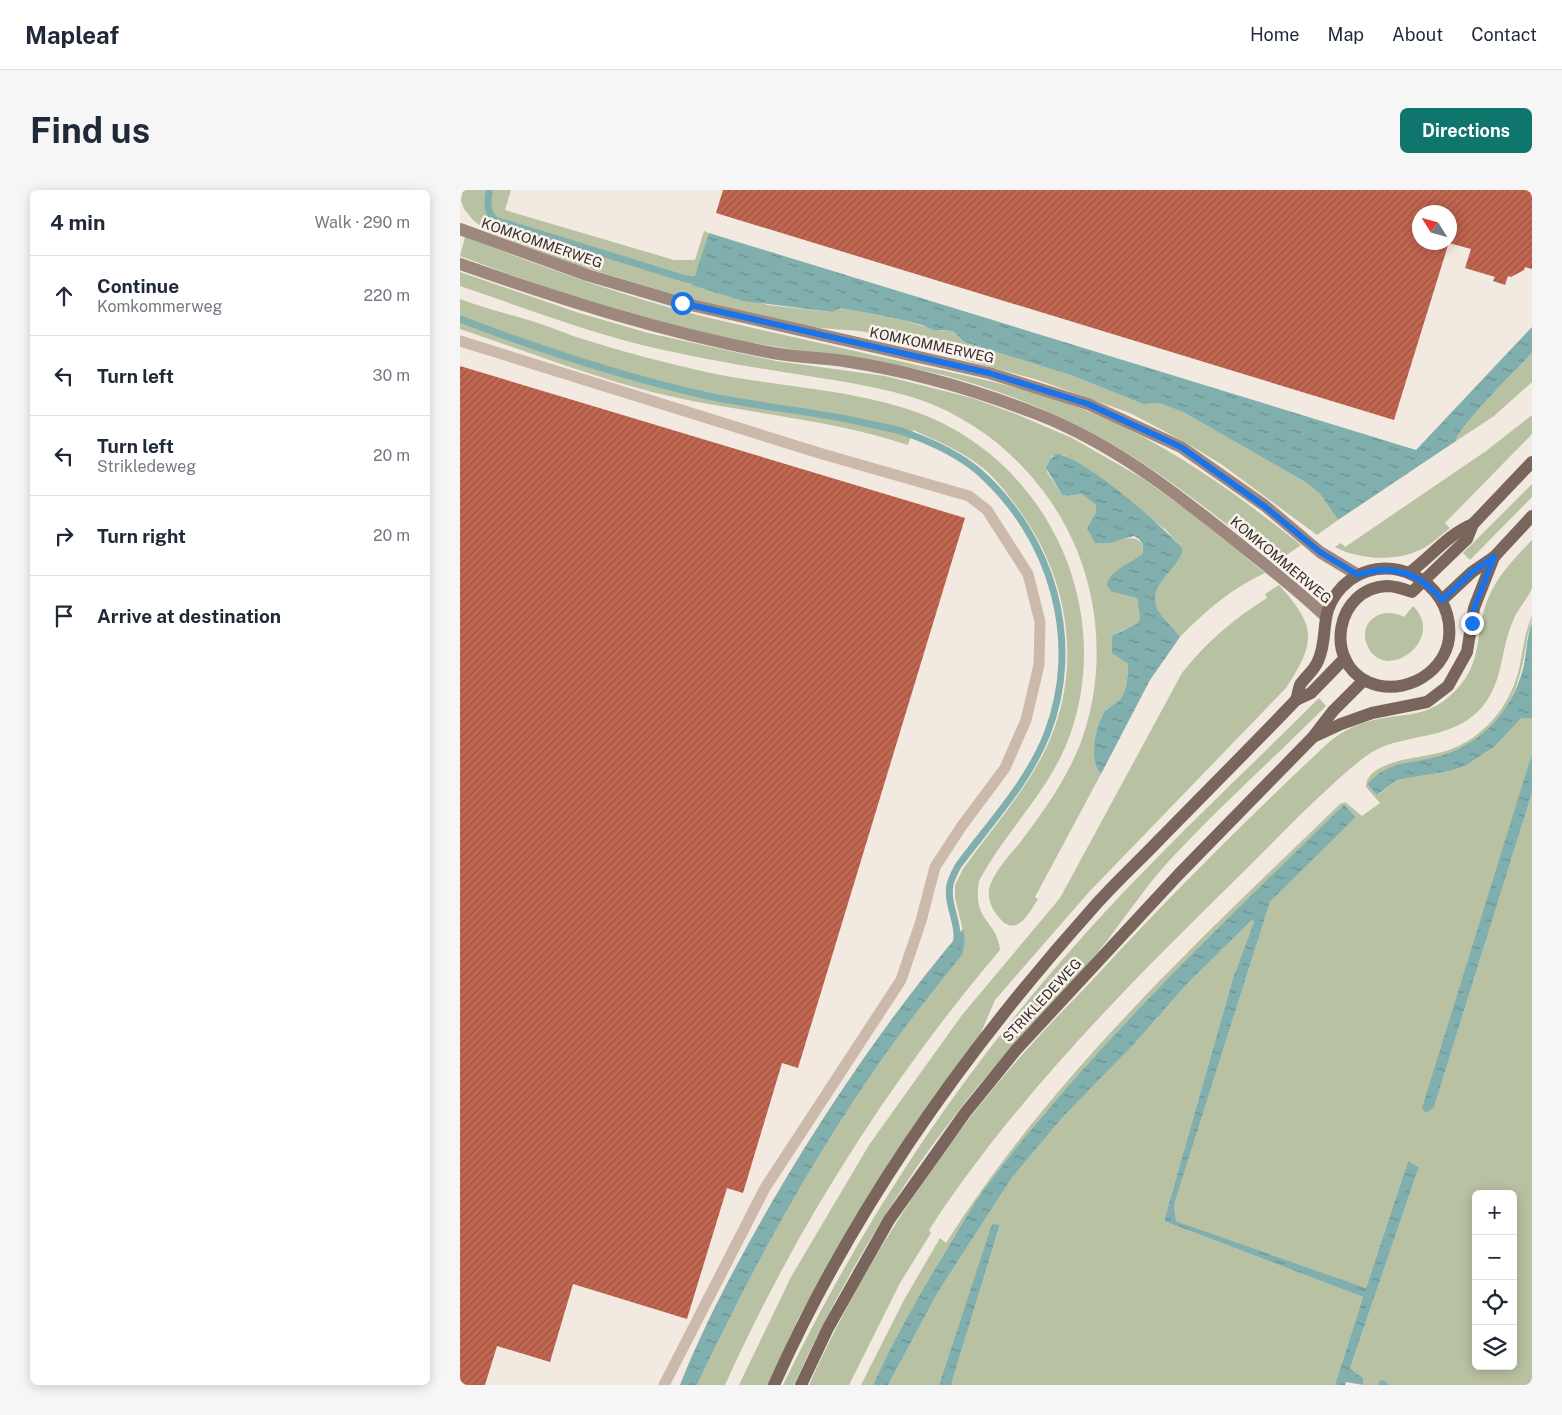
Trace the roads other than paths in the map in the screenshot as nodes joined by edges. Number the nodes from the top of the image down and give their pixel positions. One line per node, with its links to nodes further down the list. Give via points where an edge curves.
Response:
1 (460, 229): 9 (main road, KOMKOMMERWEG, via 587,275 682,303 989,373 1088,404 1181,447 1264,506 1320,552)
2 (460, 264): 12 (main road, KOMKOMMERWEG, via 652,327 774,353 846,362 932,380 1038,414 1079,432 1164,486 1289,583)
3 (460, 341): 18 (lane, via 819,453 969,496 987,510 1028,574 1040,622 1039,665 1026,720 1005,768 935,867 901,980 765,1188)
4 (1532, 462): 6 (main road)
5 (1532, 516): 7 (main road)
6 (1474, 524): 8 (main road, via 1457,531); 10 (main road, via 1467,539)
7 (1494, 557): 11 (main road); 17 (main road, via 1474,608 1467,652 1448,686 1427,702 1372,713)
8 (1409, 573): 9 (main road, via 1386,569); 10 (main road)
9 (1358, 575): 12 (main road, STRIKLEDEWEG, via 1336,594)
10 (1425, 581): 11 (main road); 13 (main road, via 1412,592 1393,586 1369,591 1349,608)
11 (1442, 600): 15 (main road, via 1448,615 1449,641 1437,666 1427,675 1401,686 1380,686)
12 (1326, 617): 13 (main road); 16 (main road, STRIKLEDEWEG, via 1315,668 1301,684)
13 (1340, 629): 14 (main road, via 1340,644)
14 (1345, 658): 15 (main road); 16 (main road, STRIKLEDEWEG, via 1312,693)
15 (1364, 680): 17 (main road, STRIKLEDEWEG, via 1333,711)
16 (1296, 700): 19 (main road, STRIKLEDEWEG, via 1093,908 948,1086 867,1207 834,1264)
17 (1313, 738): 20 (main road, STRIKLEDEWEG, via 1178,874 1016,1050 965,1113 889,1220 855,1277)
18 (664, 1385)
19 (774, 1385)
20 (801, 1385)

